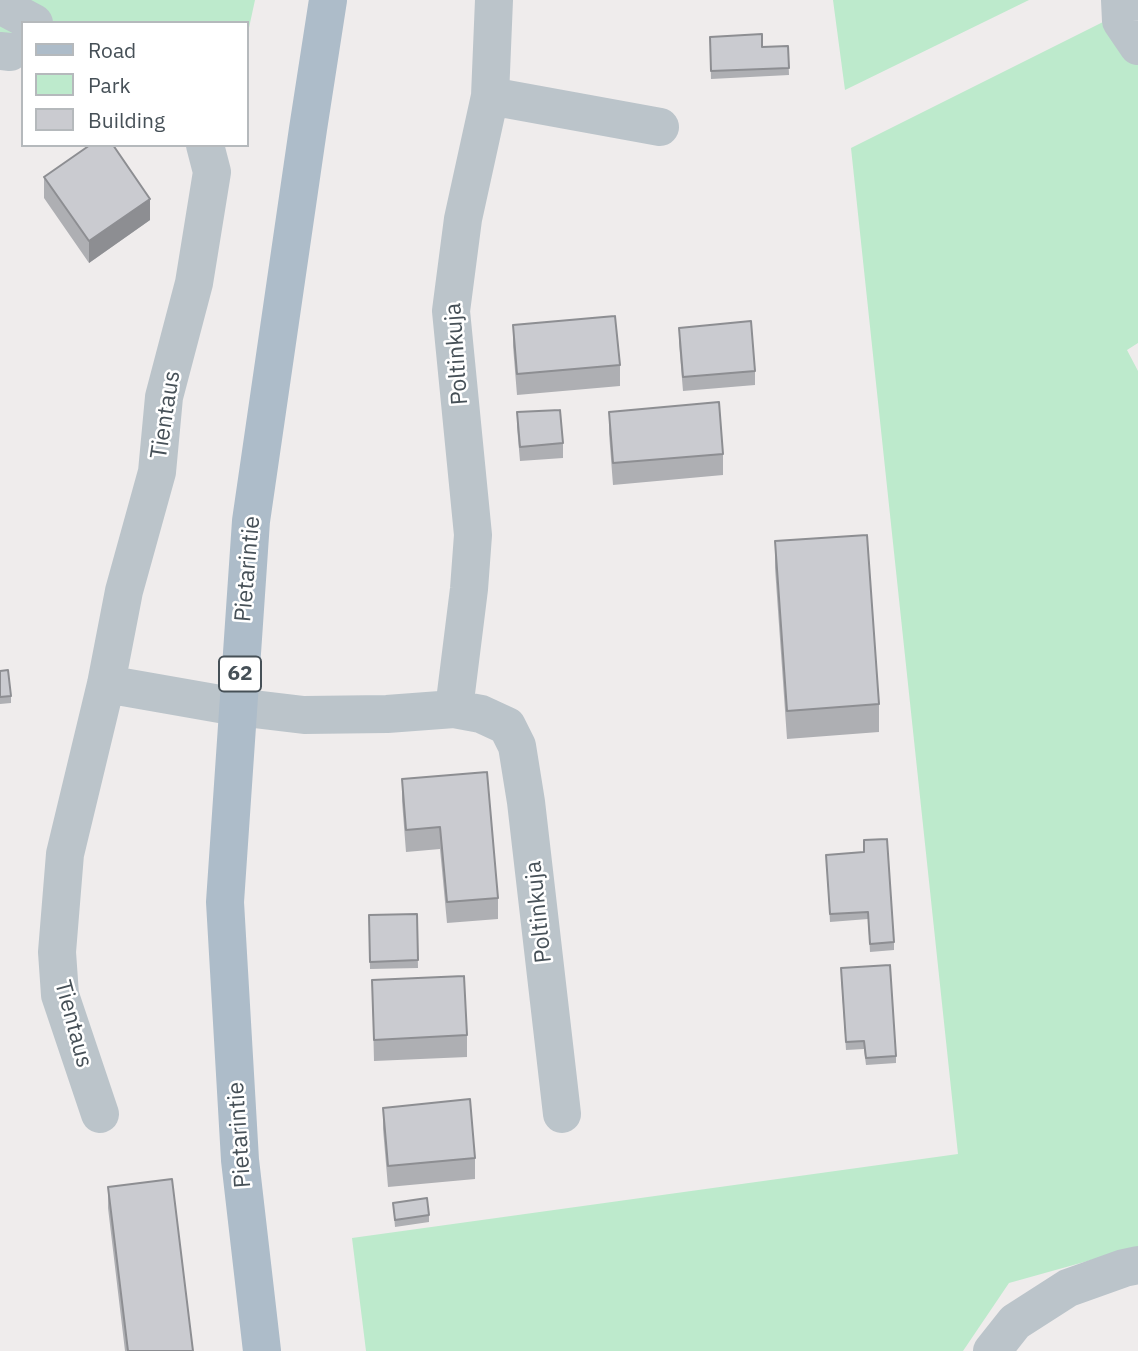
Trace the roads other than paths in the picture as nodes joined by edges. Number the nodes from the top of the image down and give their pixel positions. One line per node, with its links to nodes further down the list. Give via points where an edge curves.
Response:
1 (328, 0): 11 (main road, Pietarintie / 62, via 250,521)
2 (495, 0): 7 (street, Poltinkuja)
3 (1120, 0): 6 (street, via 1121,20)
4 (0, 5): 5 (street)
5 (30, 21)
6 (1138, 46)
7 (490, 96): 8 (street); 12 (street, Poltinkuja, via 463,219 451,311 473,535)
8 (660, 127)
9 (206, 147): 10 (street, Tientaus, via 212,172 194,283 164,397 157,472 124,590)
10 (106, 684): 11 (street); 13 (street, Tientaus, via 65,854 57,952 60,995)
11 (237, 707): 12 (street, Poltinkuja, via 304,715); 16 (main road, Pietarintie / 62, via 225,901 240,1160)
12 (454, 709): 14 (street, Poltinkuja, via 507,726 517,746)
13 (100, 1114)
14 (562, 1114)
15 (1138, 1265): 17 (street, via 1068,1288 1015,1322)
16 (262, 1351)
17 (992, 1351)

